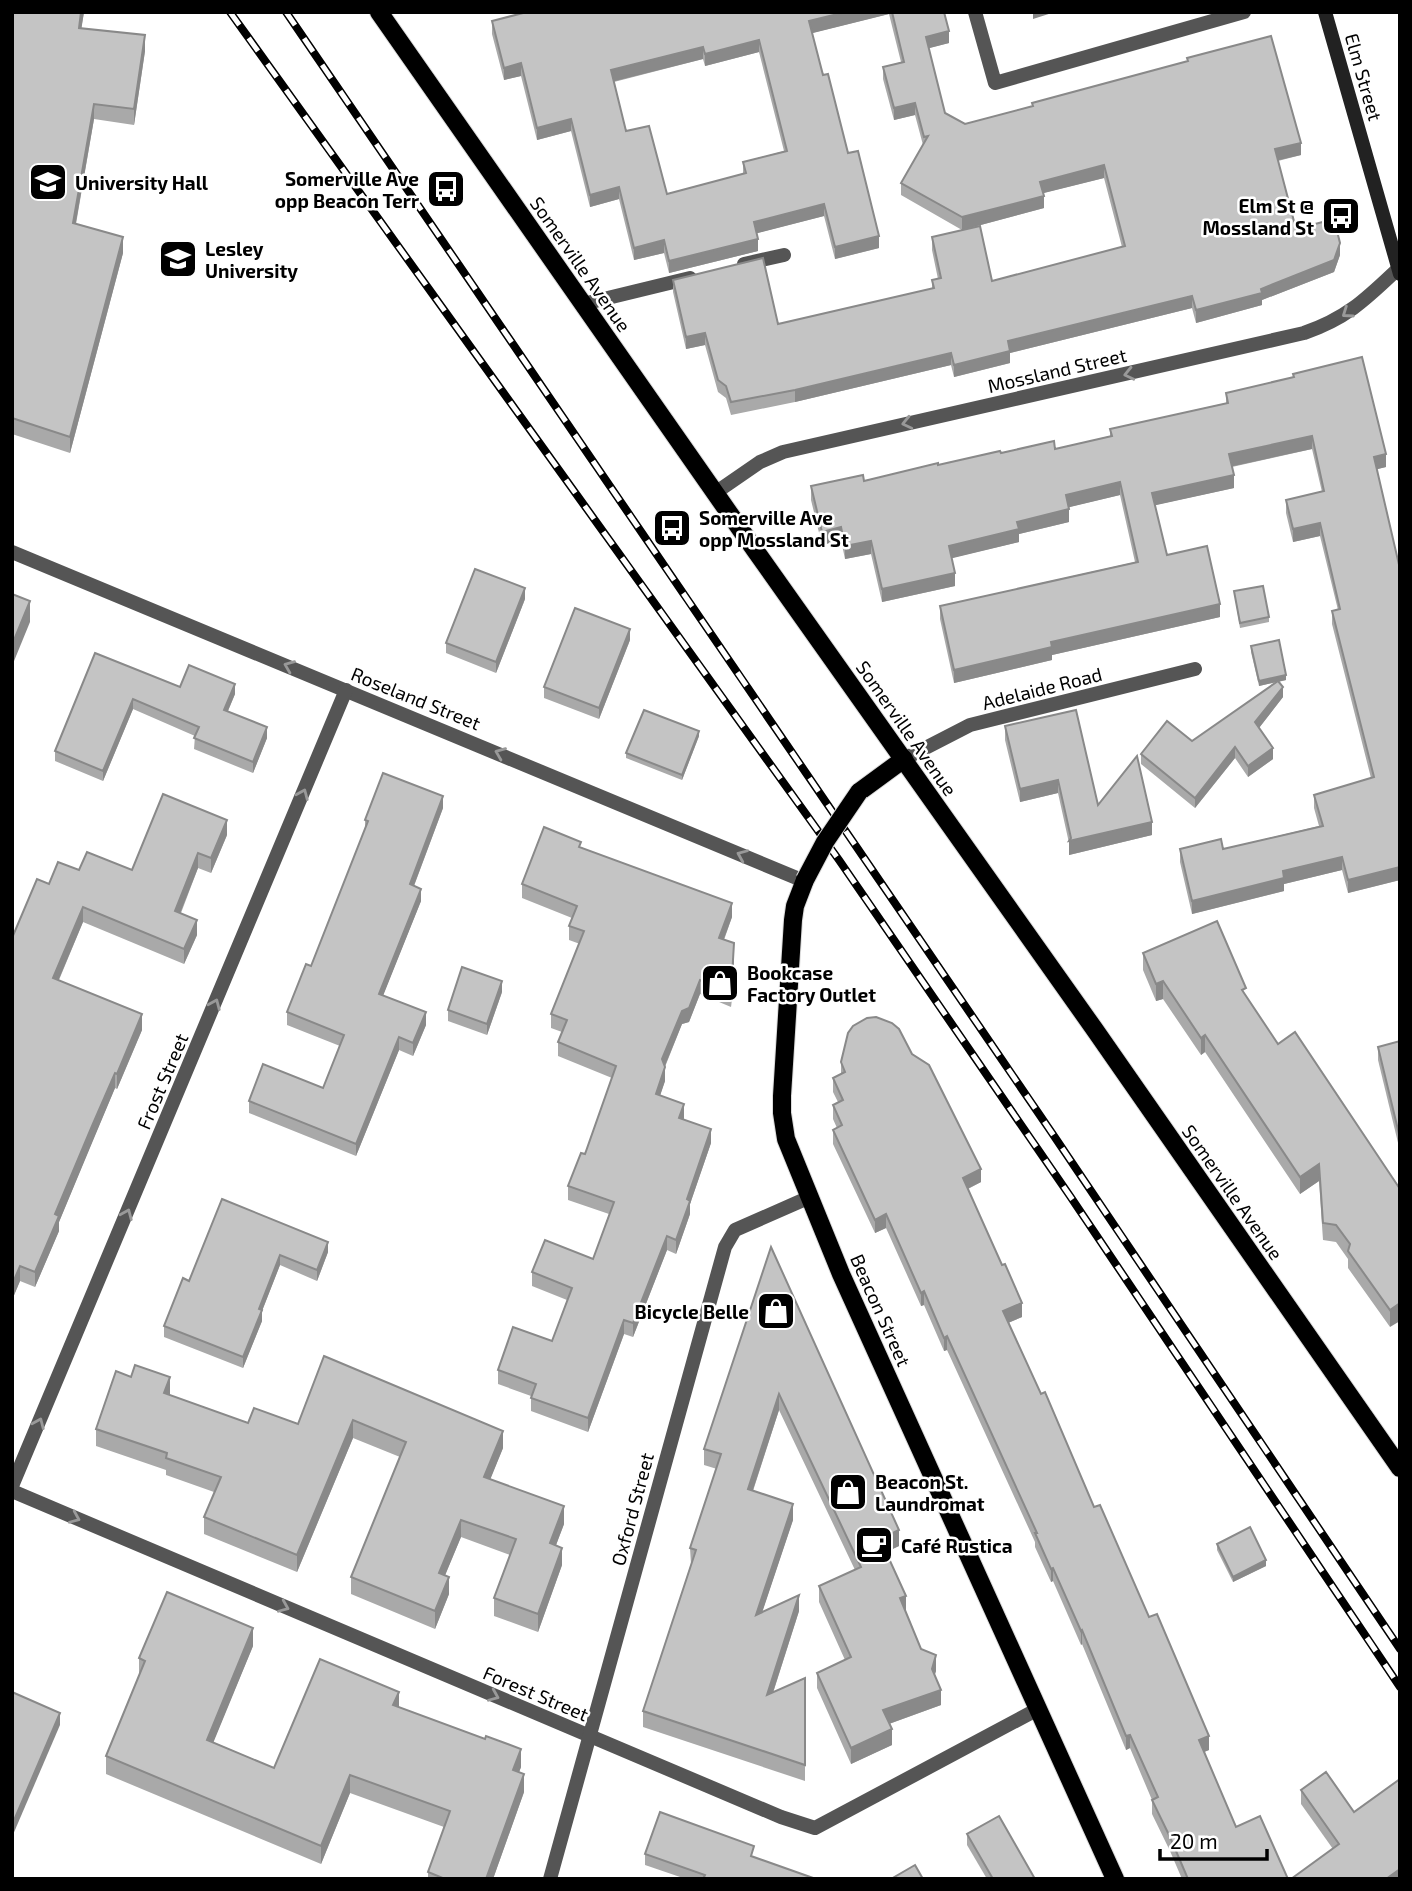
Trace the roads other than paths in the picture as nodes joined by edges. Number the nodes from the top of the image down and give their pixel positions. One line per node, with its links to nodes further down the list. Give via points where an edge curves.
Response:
1 (975, 12): 2 (street, via 995,83)
2 (1244, 12)
3 (1325, 12): 7 (main road, Elm Street)
4 (385, 14): 9 (main road, Somerville Avenue)
5 (783, 255): 6 (street)
6 (729, 268)
7 (1399, 270): 10 (street, Mossland Street, one-way to 10, via 1349,313 1304,333 783,452 760,461)
8 (702, 275): 9 (street)
9 (583, 304): 10 (main road, Somerville Avenue)
10 (715, 493): 14 (main road, Somerville Avenue)
11 (12, 551): 13 (street, Roseland Street, one-way to 11)
12 (1195, 669): 14 (street, Adelaide Road, via 970,725)
13 (346, 690): 15 (street, Roseland Street, one-way to 13); 18 (street, Frost Street, one-way to 13)
14 (904, 760): 15 (main road, Beacon Street, bridge, via 859,792); 17 (main road, Somerville Avenue)
15 (805, 880): 16 (main road, Beacon Street, via 793,919 782,1113 786,1139)
16 (810, 1197): 19 (main road, Beacon Street); 20 (street, Oxford Street, via 735,1230 724,1247)
17 (1400, 1468)
18 (12, 1489): 20 (street, Forest Street, one-way to 20)
19 (1038, 1709): 20 (street, Forest Street, via 815,1828); 22 (main road, Beacon Street)
20 (591, 1737): 21 (street, Oxford Street)
21 (550, 1879)
22 (1115, 1879)

